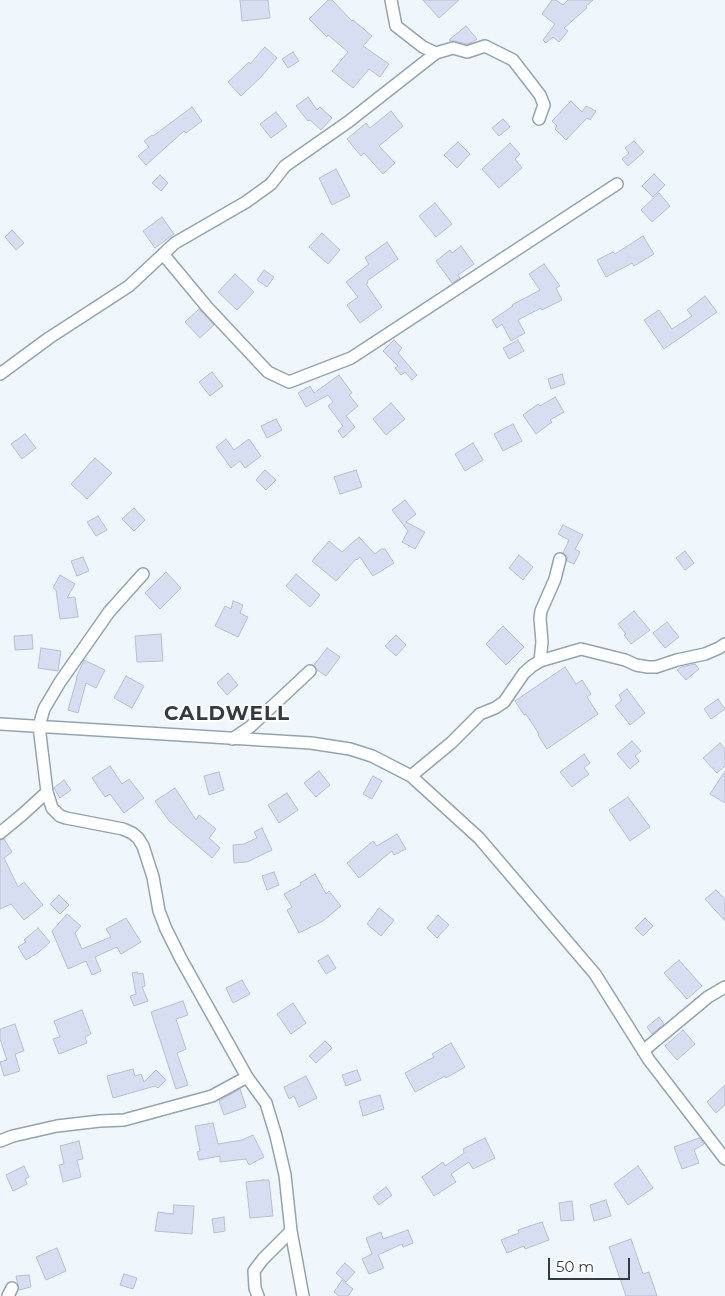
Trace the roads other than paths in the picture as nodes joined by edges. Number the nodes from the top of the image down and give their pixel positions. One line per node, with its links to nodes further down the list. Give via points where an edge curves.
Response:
1 (390, 0): 2 (street, via 396,26)
2 (436, 53): 3 (street, via 453,48 467,52 485,46 513,60 540,95 544,105); 5 (street, via 286,166 271,184 175,243)
3 (539, 119)
4 (617, 184): 5 (street, via 351,358 289,382 268,372)
5 (163, 254): 6 (street, via 128,286)
6 (0, 374)
7 (560, 560): 10 (street, via 541,611)
8 (143, 574): 13 (street, via 109,612 60,682 44,709)
9 (725, 644): 10 (street, via 705,654 648,667 582,649)
10 (540, 661): 15 (street, via 524,673 504,702 480,714)
11 (310, 671): 14 (street, via 250,727)
12 (0, 724): 13 (street)
13 (39, 726): 14 (street); 16 (street)
14 (232, 739): 15 (street, via 311,743 350,749 372,756)
15 (411, 776): 19 (street, via 479,838 532,899 595,974)
16 (47, 792): 17 (street); 20 (street, via 52,808 60,816 123,829 138,838 153,877 166,929)
17 (0, 832)
18 (725, 987): 19 (street)
19 (643, 1050): 22 (street)
20 (247, 1077): 21 (street, via 212,1096 124,1120 57,1126); 23 (street, via 266,1103 276,1136 285,1176)
21 (0, 1141)
22 (725, 1159)
23 (291, 1231): 24 (street, via 254,1271 254,1288); 25 (street)
24 (258, 1296)
25 (303, 1296)

